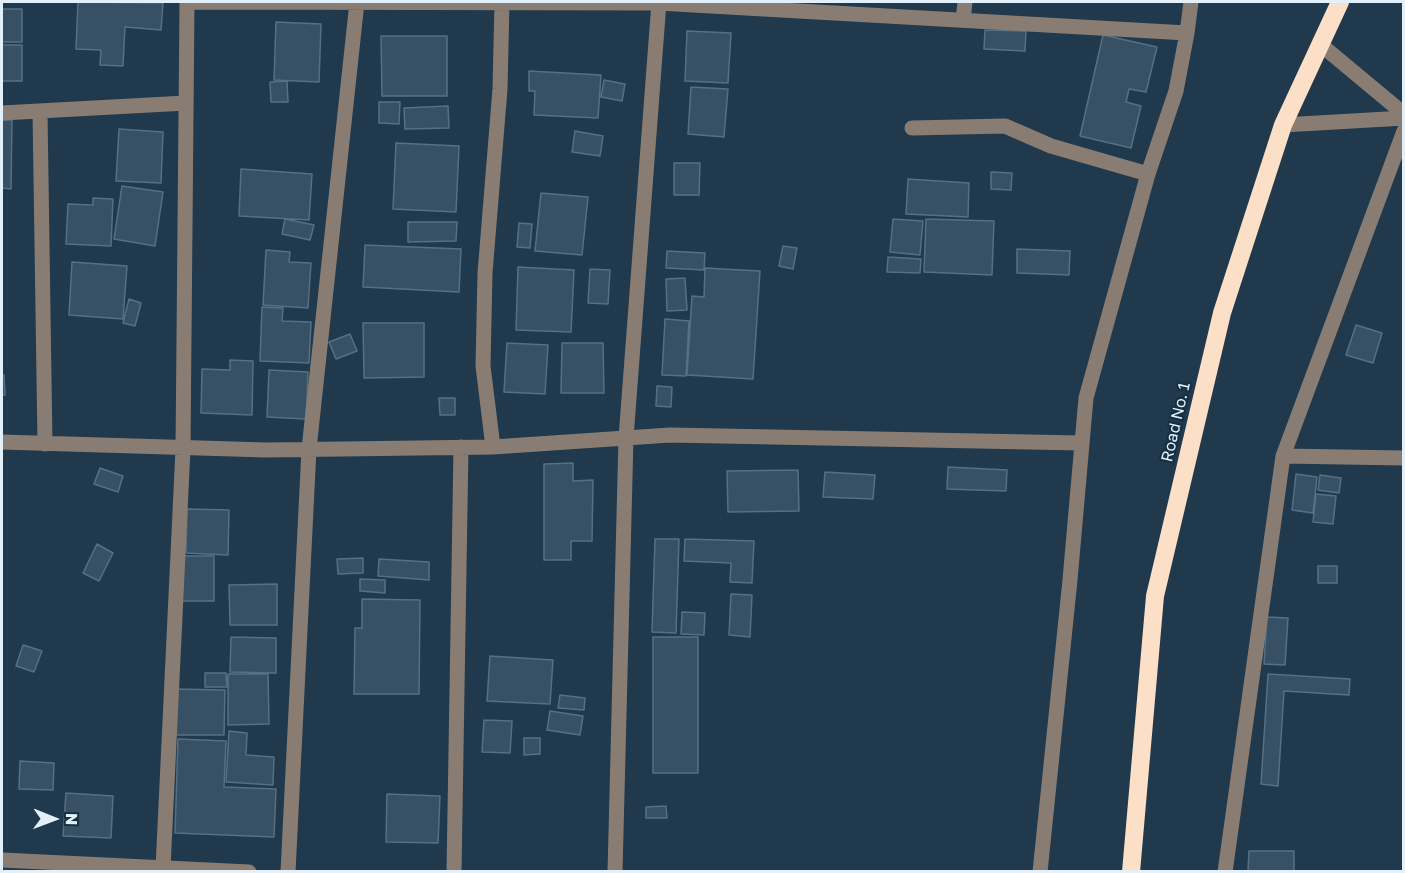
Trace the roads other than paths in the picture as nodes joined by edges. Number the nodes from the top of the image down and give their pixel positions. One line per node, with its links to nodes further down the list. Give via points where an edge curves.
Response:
1 (357, 2): 2 (street); 11 (street, via 187,2); 26 (street)
2 (502, 2): 3 (street); 24 (street, via 500,89 484,273 483,366)
3 (659, 2): 7 (street); 19 (street)
4 (965, 2): 8 (street)
5 (1191, 2): 9 (street)
6 (1340, 2): 10 (highway, Road No. 1)
7 (819, 7): 8 (street)
8 (963, 20): 9 (street)
9 (1187, 33): 18 (street, via 1176,91)
10 (1320, 44): 14 (street); 15 (highway, Road No. 1)
11 (186, 103): 12 (street); 25 (street)
12 (40, 112): 13 (street); 22 (street)
13 (2, 113)
14 (1404, 116): 15 (street)
15 (1283, 125): 37 (highway, Road No. 1, via 1222,313 1155,596)
16 (912, 128): 18 (street, via 1005,126 1052,146)
17 (1404, 131): 27 (street)
18 (1148, 174): 21 (street, via 1086,398)
19 (626, 438): 21 (street, via 670,435); 24 (street); 35 (street)
20 (2, 442): 22 (street)
21 (1082, 443): 36 (street)
22 (45, 444): 25 (street)
23 (461, 447): 24 (street); 26 (street); 34 (street)
24 (493, 447)
25 (183, 448): 26 (street); 30 (street)
26 (309, 449): 33 (street)
27 (1283, 456): 28 (street); 38 (street)
28 (1404, 458)
29 (2, 860): 31 (street)
30 (163, 868): 31 (street); 32 (street)
31 (143, 870)
32 (249, 872)
33 (288, 872)
34 (453, 872)
35 (615, 872)
36 (1040, 872)
37 (1131, 872)
38 (1225, 872)

